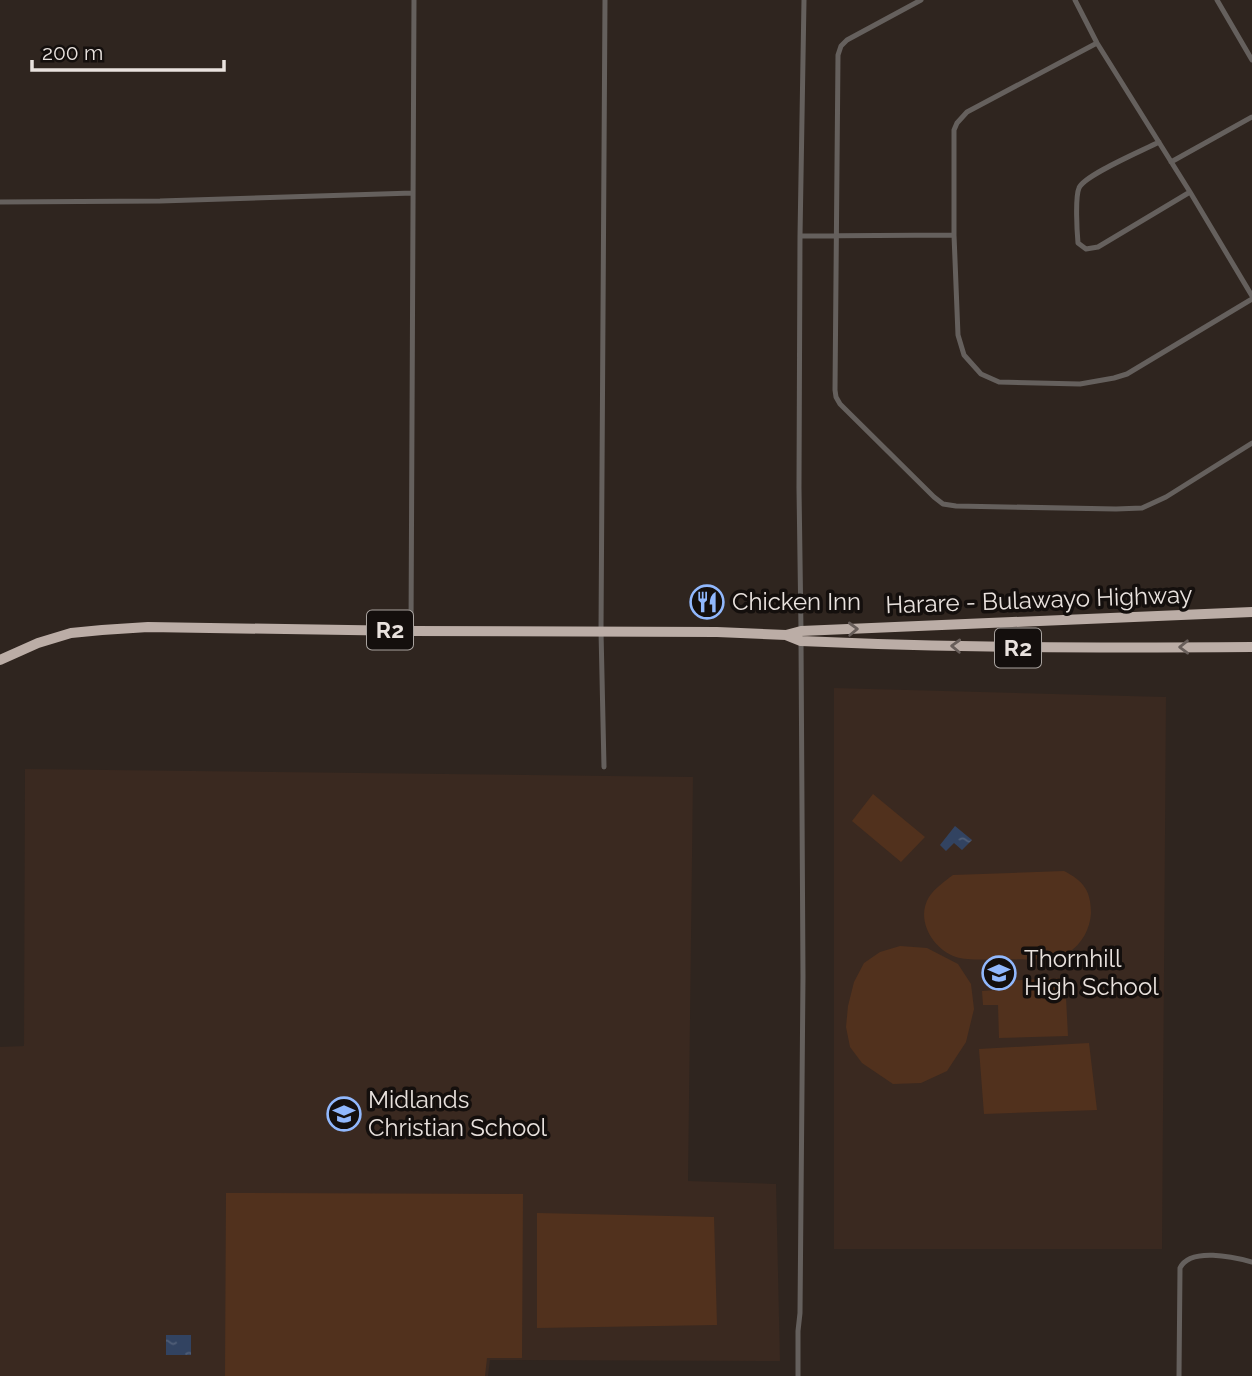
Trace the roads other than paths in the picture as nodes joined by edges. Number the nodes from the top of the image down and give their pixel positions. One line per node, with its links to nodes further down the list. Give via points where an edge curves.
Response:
1 (414, 0): 13 (street)
2 (605, 0): 22 (street)
3 (804, 0): 17 (street)
4 (921, 0): 15 (street, via 847,40 838,55)
5 (1075, 0): 7 (street)
6 (1217, 0): 8 (street)
7 (1097, 43): 10 (street); 16 (street, via 967,112 957,123)
8 (1252, 60)
9 (1252, 117): 11 (street)
10 (1159, 142): 11 (street); 12 (street, via 1083,183 1078,196 1078,243 1086,249 1098,247)
11 (1171, 162): 12 (street)
12 (1190, 192): 18 (street)
13 (412, 193): 14 (street); 21 (street)
14 (0, 202)
15 (837, 235): 16 (street); 17 (street); 19 (street, via 836,397 943,504 1142,508)
16 (954, 235): 18 (street, via 960,346 981,374 999,382 1080,384 1114,379)
17 (800, 236): 23 (street)
18 (1252, 298)
19 (1252, 443)
20 (1252, 612): 23 (highway, Harare - Bulawayo Highway / R2, one-way to 20)
21 (411, 631): 22 (highway, Harare - Bulawayo Highway / R2); 25 (highway, Harare - Bulawayo Highway / R2, via 102,630 71,633)
22 (601, 631): 23 (highway, Harare - Bulawayo Highway / R2); 26 (street)
23 (801, 636): 24 (highway, Harare - Bulawayo Highway / R2, one-way to 23, via 1054,649); 28 (street)
24 (1252, 646)
25 (0, 660)
26 (604, 767)
27 (1252, 1262): 29 (street, via 1196,1256 1183,1262)
28 (798, 1376)
29 (1179, 1376)

